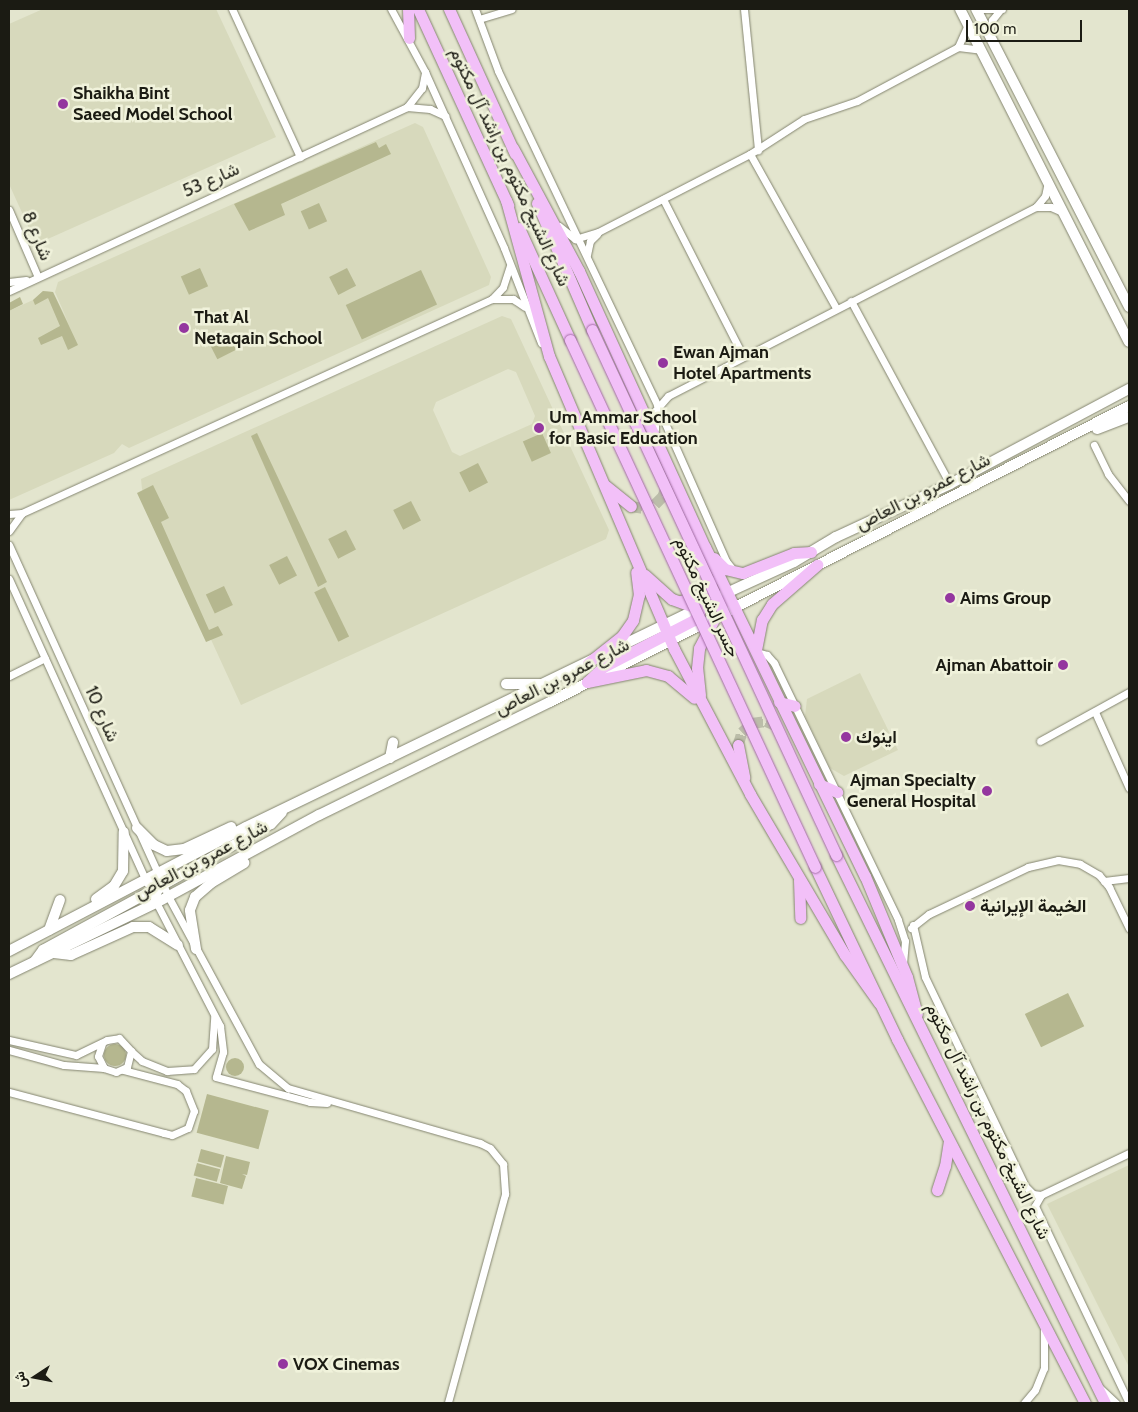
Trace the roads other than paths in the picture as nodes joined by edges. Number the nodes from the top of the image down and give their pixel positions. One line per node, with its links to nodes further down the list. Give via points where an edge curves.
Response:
1 (232, 9): 26 (street)
2 (391, 9): 17 (street)
3 (408, 9): 17 (main road)
4 (418, 9): 29 (main road, شارع الشيخ مكتوم بن راشد آل مكتوم)
5 (449, 9): 14 (main road, شارع الشيخ مكتوم بن راشد آل مكتوم)
6 (454, 9): 14 (main road)
7 (475, 9): 13 (street)
8 (511, 9): 13 (street)
9 (744, 9): 24 (street)
10 (960, 9): 15 (main road)
11 (978, 9): 12 (street); 16 (main road)
12 (1001, 9): 16 (street, via 992,20)
13 (479, 19): 35 (street, via 498,71)
14 (456, 24): 23 (main road, شارع الشيخ مكتوم بن راشد آل مكتوم)
15 (968, 25): 18 (street); 19 (main road)
16 (989, 34): 45 (main road)
17 (409, 38): 20 (street)
18 (958, 47): 19 (street); 24 (street, via 857,101 804,119)
19 (981, 50): 27 (main road)
20 (425, 72): 21 (street, شارع 53, via 422,88); 22 (street)
21 (407, 107): 22 (street, via 430,109); 26 (street, شارع 53)
22 (445, 116): 37 (street)
23 (513, 148): 33 (main road); 47 (main road, شارع الشيخ مكتوم بن راشد آل مكتوم)
24 (758, 150): 25 (street)
25 (750, 154): 28 (street); 46 (street)
26 (300, 157): 38 (street, شارع 53)
27 (1048, 182): 30 (street, via 1045,196); 32 (main road)
28 (663, 198): 34 (street); 51 (street)
29 (506, 200): 48 (main road, شارع الشيخ مكتوم بن راشد آل مكتوم); 50 (main road)
30 (1036, 207): 32 (street, via 1051,207); 43 (street)
31 (9, 210): 38 (street, شارع 8)
32 (1065, 214): 49 (main road)
33 (553, 218): 35 (street, via 568,236); 60 (main road)
34 (598, 232): 35 (street); 36 (street, via 588,246)
35 (580, 239): 36 (street)
36 (587, 258): 54 (street)
37 (510, 263): 42 (street, via 503,287); 44 (street)
38 (37, 275): 39 (street, شارع 53)
39 (26, 280): 40 (street, شارع 53); 41 (street, شارع 53)
40 (9, 282)
41 (9, 290)
42 (492, 299): 44 (street, via 512,300); 69 (street)
43 (850, 301): 46 (street); 66 (street)
44 (525, 306): 50 (street)
45 (1129, 307)
46 (836, 308): 51 (street)
47 (592, 330): 115 (main road, جسر الشيخ مكتوم, bridge)
48 (570, 340): 139 (main road, جسر الشيخ مكتوم, bridge)
49 (1129, 342)
50 (549, 356): 64 (main road)
51 (743, 356): 56 (street)
52 (1129, 382): 55 (main road)
53 (1129, 389): 55 (main road, شارع عمرو بن العاص)
54 (651, 392): 56 (street); 57 (street)
55 (1119, 395): 66 (main road, شارع عمرو بن العاص)
56 (668, 396): 57 (street)
57 (658, 405): 60 (street, via 654,417); 78 (street, via 726,561)
58 (1129, 406): 61 (main road, شارع عمرو بن العاص)
59 (1129, 417): 61 (main road)
60 (656, 437): 63 (main road)
61 (1068, 438): 76 (main road, شارع عمرو بن العاص)
62 (1094, 446): 67 (street, via 1108,474)
63 (668, 464): 65 (main road); 73 (main road)
64 (603, 483): 68 (main road); 75 (main road)
65 (667, 484)
66 (950, 484): 74 (main road, شارع عمرو بن العاص)
67 (1129, 501)
68 (631, 506)
69 (22, 513): 70 (street); 71 (street)
70 (9, 514)
71 (9, 531)
72 (9, 545): 112 (street, شارع 10)
73 (705, 547): 78 (main road, via 721,566); 79 (main road); 81 (main road)
74 (811, 552): 78 (main road, via 794,554 749,572); 81 (main road, شارع عمرو بن العاص)
75 (633, 556): 77 (main road); 90 (main road, via 639,595 636,614 622,636)
76 (818, 565): 83 (main road, شارع عمرو بن العاص); 88 (main road, via 766,612 758,631)
77 (639, 568): 82 (main road); 87 (main road)
78 (737, 573)
79 (711, 576): 82 (main road, via 706,589 694,598); 84 (main road)
80 (9, 579): 89 (street, شارع 10)
81 (728, 592): 83 (main road); 84 (main road, شارع عمرو بن العاص); 85 (main road)
82 (672, 599): 84 (main road)
83 (735, 606): 85 (main road); 88 (main road)
84 (702, 607): 85 (main road); 86 (main road); 87 (main road, شارع عمرو بن العاص)
85 (712, 618): 86 (main road); 87 (main road, شارع عمرو بن العاص); 88 (main road, via 736,632); 97 (main road, via 697,661)
86 (689, 624): 87 (main road)
87 (664, 630): 90 (main road, شارع عمرو بن العاص); 92 (main road, via 599,670); 97 (main road)
88 (756, 652): 96 (main road); 98 (street, via 772,660)
89 (45, 658): 91 (street); 113 (street, شارع 10)
90 (588, 663): 94 (main road, شارع عمرو بن العاص)
91 (9, 676)
92 (587, 682): 97 (main road, via 638,670 653,671 675,680); 114 (main road, شارع عمرو بن العاص)
93 (506, 684): 94 (main road)
94 (548, 684): 105 (main road, شارع عمرو بن العاص)
95 (1129, 692): 99 (street)
96 (779, 702): 98 (main road); 104 (main road)
97 (702, 706): 109 (main road)
98 (795, 706): 108 (street)
99 (1095, 712): 101 (street); 107 (street)
100 (778, 726): 104 (main road)
101 (1040, 741)
102 (393, 742): 105 (main road)
103 (738, 745): 109 (main road)
104 (803, 751): 106 (main road)
105 (390, 758): 110 (main road, شارع عمرو بن العاص)
106 (819, 784): 108 (main road); 137 (main road, via 865,876)
107 (1129, 788)
108 (837, 792): 131 (street)
109 (750, 794): 118 (main road)
110 (282, 811): 111 (main road, شارع عمرو بن العاص); 121 (main road, via 271,824)
111 (246, 827): 112 (main road, via 233,826 184,849 167,851 154,845); 116 (main road, شارع عمرو بن العاص)
112 (137, 828): 116 (street, شارع 10)
113 (124, 832): 117 (street, شارع 10); 126 (main road, via 125,861 119,879 84,907)
114 (258, 849): 123 (main road, شارع عمرو بن العاص); 133 (main road, via 248,861 211,883 195,897 190,916)
115 (836, 855): 141 (main road, شارع الشيخ مكتوم بن راشد آل مكتوم)
116 (158, 873): 117 (main road, شارع عمرو بن العاص); 121 (street, شارع 10); 122 (main road)
117 (145, 878): 122 (street, شارع 10); 126 (main road, شارع عمرو بن العاص)
118 (799, 878): 127 (main road); 139 (main road, via 853,968)
119 (1129, 878): 120 (street)
120 (1104, 881): 128 (street, via 1086,867 1073,862 1043,863 929,914); 129 (street)
121 (163, 885): 123 (street, شارع 10); 125 (main road, via 156,892)
122 (151, 890): 125 (street, شارع 10); 136 (main road, via 43,950)
123 (168, 896): 125 (main road, شارع عمرو بن العاص); 133 (street, شارع 10)
124 (60, 900): 130 (main road)
125 (156, 903): 132 (street, شارع 10); 135 (main road, شارع عمرو بن العاص)
126 (78, 916): 130 (main road, شارع عمرو بن العاص)
127 (800, 918)
128 (913, 925): 131 (street); 153 (street, via 925,977 1025,1186 1033,1194)
129 (1129, 928)
130 (49, 930): 134 (main road, شارع عمرو بن العاص)
131 (904, 935): 137 (street)
132 (178, 945): 135 (main road, via 149,927 133,926 71,955); 140 (street, شارع 10)
133 (196, 949): 149 (street, شارع 10, via 259,1064 288,1088)
134 (9, 950)
135 (54, 953): 136 (main road, شارع عمرو بن العاص)
136 (35, 962): 138 (main road, شارع عمرو بن العاص)
137 (902, 965): 141 (main road)
138 (9, 974)
139 (879, 1003): 150 (main road)
140 (214, 1014): 145 (street, via 212,1049 194,1069 167,1071 142,1061); 149 (street, شارع 10, via 224,1043 216,1078 316,1104)
141 (917, 1014): 155 (main road, شارع الشيخ مكتوم بن راشد آل مكتوم)
142 (9, 1040): 143 (street, via 69,1054 83,1054)
143 (102, 1044): 145 (street, via 119,1038); 146 (street, via 98,1056)
144 (9, 1050): 146 (street, via 64,1065)
145 (131, 1051): 147 (street, via 130,1062)
146 (104, 1068): 147 (street)
147 (123, 1070): 148 (street, via 152,1076 186,1090 194,1111 188,1128 181,1133 164,1133)
148 (9, 1092)
149 (331, 1102): 156 (street, via 480,1143 490,1148 503,1164 506,1174 504,1194)
150 (949, 1142): 152 (main road, via 946,1166); 154 (main road)
151 (1129, 1153): 153 (street)
152 (937, 1190)
153 (1041, 1195): 161 (street, via 1035,1206 1037,1214)
154 (1044, 1326): 157 (street, via 1044,1368 1035,1390); 158 (main road)
155 (1097, 1386): 159 (main road, شارع الشيخ مكتوم بن راشد آل مكتوم); 160 (street)
156 (448, 1403)
157 (1024, 1403)
158 (1085, 1403)
159 (1105, 1403)
160 (1116, 1403)
161 (1129, 1403)

